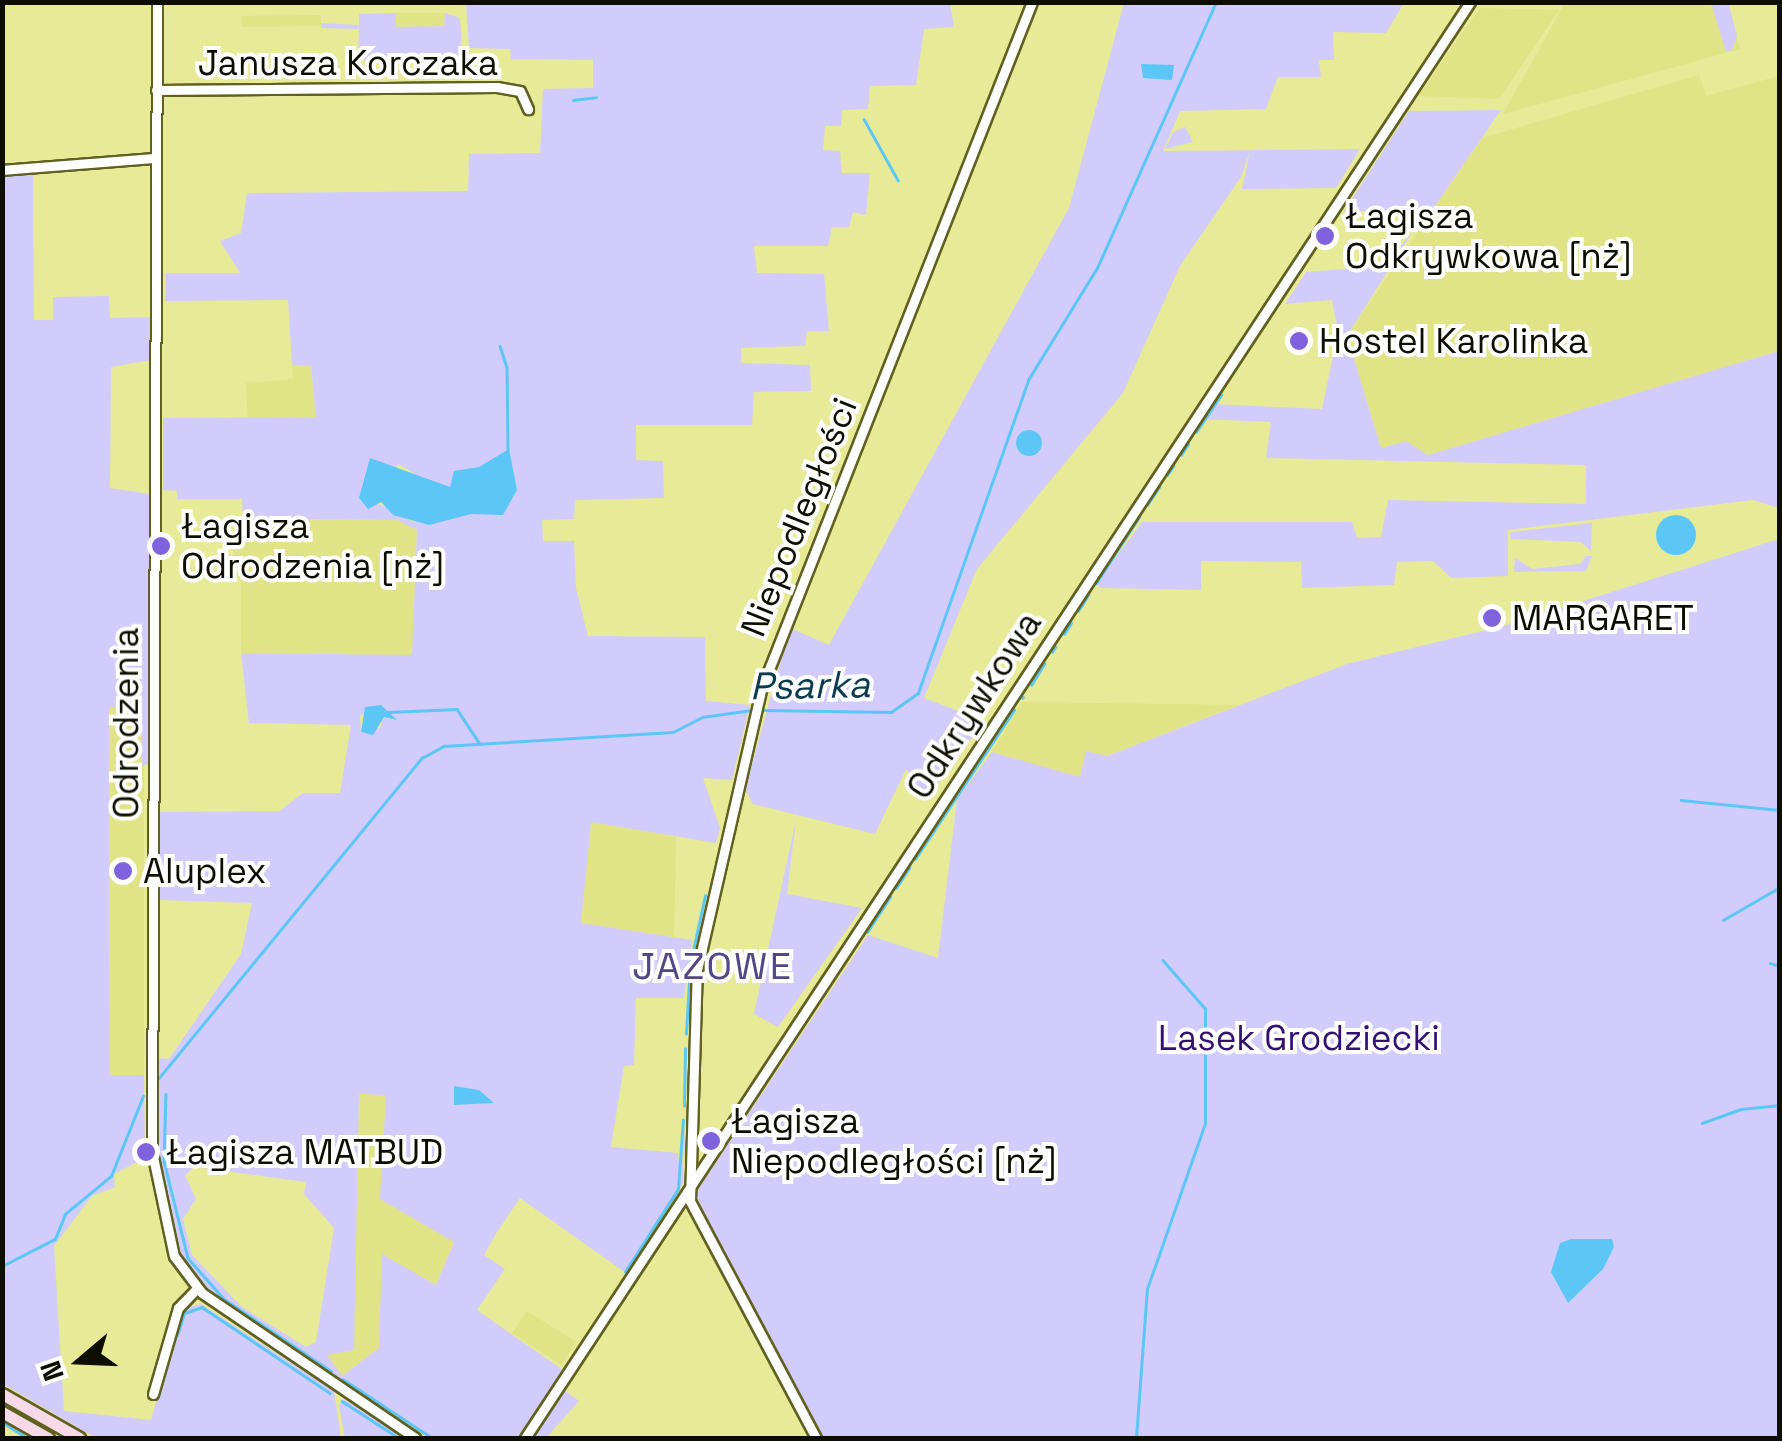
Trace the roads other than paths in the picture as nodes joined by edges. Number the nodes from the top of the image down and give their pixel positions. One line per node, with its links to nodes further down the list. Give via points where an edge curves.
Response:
1 (157, 2): 4 (street, Odrodzenia)
2 (1032, 2): 8 (street, Niepodległości, via 758,701 696,970)
3 (1470, 2): 8 (street, Odkrywkowa)
4 (156, 90): 5 (street, Janusza Korczaka, via 497,87 520,91); 6 (street, Odrodzenia)
5 (528, 109)
6 (156, 158): 7 (street); 9 (street, Odrodzenia, via 152,1152 172,1244)
7 (2, 170)
8 (688, 1192): 16 (street, Odkrywkowa); 17 (street)
9 (197, 1288): 11 (street, via 178,1308); 15 (street, Odrodzenia)
10 (2, 1394): 14 (main road)
11 (152, 1394)
12 (2, 1412): 13 (main road)
13 (48, 1438)
14 (79, 1438)
15 (415, 1438)
16 (525, 1438)
17 (816, 1438)

